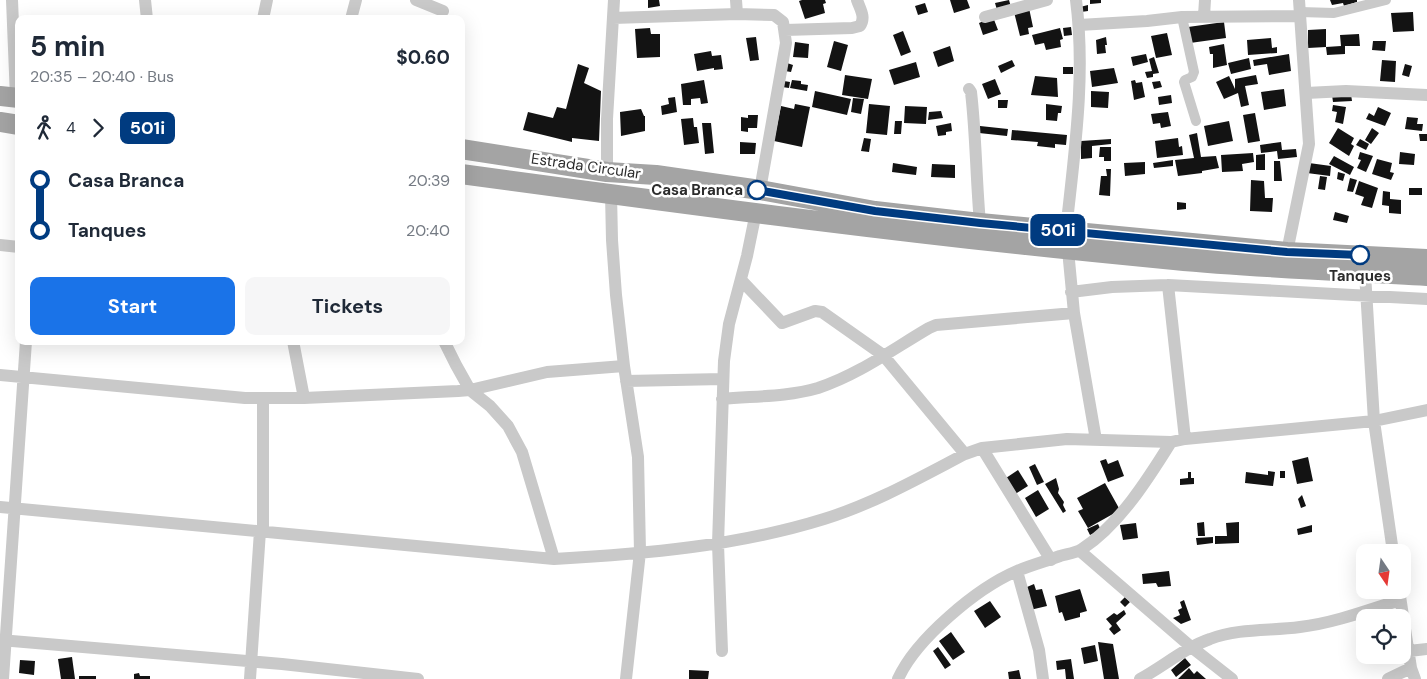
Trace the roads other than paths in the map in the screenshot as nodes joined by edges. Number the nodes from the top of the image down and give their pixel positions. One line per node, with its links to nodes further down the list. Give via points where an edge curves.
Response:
1 (12, 0): 28 (street)
2 (146, 0): 16 (street)
3 (267, 0): 17 (street)
4 (356, 0): 18 (street)
5 (416, 0): 13 (street)
6 (614, 0): 22 (street)
7 (736, 0): 15 (street)
8 (857, 0): 24 (street, via 863,17 860,26)
9 (1047, 0): 20 (street)
10 (1076, 0): 23 (street)
11 (1205, 0): 19 (street)
12 (1386, 0): 14 (street, via 1334,13)
13 (443, 10)
14 (1299, 10): 19 (street); 26 (street)
15 (737, 14): 22 (street); 24 (street, via 774,16 783,22)
16 (147, 15)
17 (264, 15)
18 (352, 15)
19 (1204, 16): 21 (street)
20 (985, 17)
21 (1182, 17): 23 (street); 29 (street, via 1194,72 1184,82)
22 (614, 18): 33 (street)
23 (1079, 26): 39 (street, via 1076,132)
24 (785, 30): 35 (street, via 786,43)
25 (970, 89): 38 (street, via 976,132)
26 (1306, 93): 27 (street, via 1346,91); 42 (street, via 1310,144)
27 (1427, 95)
28 (12, 97)
29 (1196, 120)
30 (0, 122): 31 (main road)
31 (15, 124)
32 (465, 150): 33 (main road, Estrada Circular)
33 (607, 172): 35 (main road, Estrada Circular, via 656,175)
34 (465, 175): 36 (main road)
35 (760, 190): 38 (main road, Estrada Circular, via 875,211)
36 (611, 194): 37 (main road); 56 (street, via 612,250)
37 (756, 212): 39 (main road, via 924,234); 46 (street)
38 (980, 223): 39 (main road, Estrada Circular)
39 (1067, 240): 42 (main road, Estrada Circular); 44 (main road, via 1177,261); 48 (street)
40 (0, 245): 41 (street)
41 (15, 247)
42 (1287, 252): 43 (main road, Estrada Circular)
43 (1427, 259)
44 (1365, 272): 45 (main road); 49 (street)
45 (1427, 276)
46 (742, 280): 55 (street, via 782,324 822,312); 59 (street, via 730,324)
47 (1168, 284): 48 (street); 49 (street); 67 (street)
48 (1071, 292): 51 (street)
49 (1365, 294): 50 (street); 66 (street)
50 (1427, 299)
51 (1074, 313): 55 (street, via 936,325); 68 (street)
52 (26, 345): 58 (street)
53 (294, 345): 63 (street)
54 (446, 345): 61 (street)
55 (883, 355): 64 (street, via 842,379 816,388); 71 (street)
56 (624, 366): 60 (street); 61 (street, via 547,372)
57 (0, 375): 58 (street)
58 (23, 377): 62 (street); 73 (street)
59 (723, 379): 60 (street); 64 (street)
60 (626, 381): 78 (street, via 638,457)
61 (470, 390): 63 (street); 79 (street, via 508,426 522,452)
62 (263, 398): 63 (street); 74 (street)
63 (304, 398)
64 (722, 399): 75 (street)
65 (1427, 410): 66 (street)
66 (1374, 421): 67 (street); 76 (street)
67 (1185, 438): 69 (street)
68 (1096, 440): 69 (street); 70 (street, via 1066,439)
69 (1171, 442): 77 (street, via 1114,521)
70 (982, 448): 71 (street); 80 (street)
71 (965, 454): 75 (street, via 867,503 824,519)
72 (0, 507): 73 (street)
73 (15, 508): 74 (street); 83 (street)
74 (262, 532): 79 (street); 88 (street)
75 (718, 544): 78 (street); 86 (street)
76 (1392, 544)
77 (1080, 551): 80 (street); 84 (street)
78 (640, 552): 79 (street); 93 (street)
79 (554, 559)
80 (1051, 560): 81 (street)
81 (1017, 571): 94 (street, via 965,603 930,635); 95 (street, via 1039,650)
82 (1388, 599): 84 (street, via 1330,621 1301,627 1233,632)
83 (3, 640): 88 (street); 90 (street)
84 (1190, 646): 96 (street); 97 (street)
85 (1427, 649): 87 (street)
86 (722, 651)
87 (1411, 651)
88 (252, 662): 91 (street); 92 (street)
89 (1413, 674): 98 (street)
90 (3, 679)
91 (250, 679)
92 (418, 679)
93 (626, 679)
94 (898, 679)
95 (1043, 679)
96 (1140, 679)
97 (1232, 679)
98 (1388, 679)

